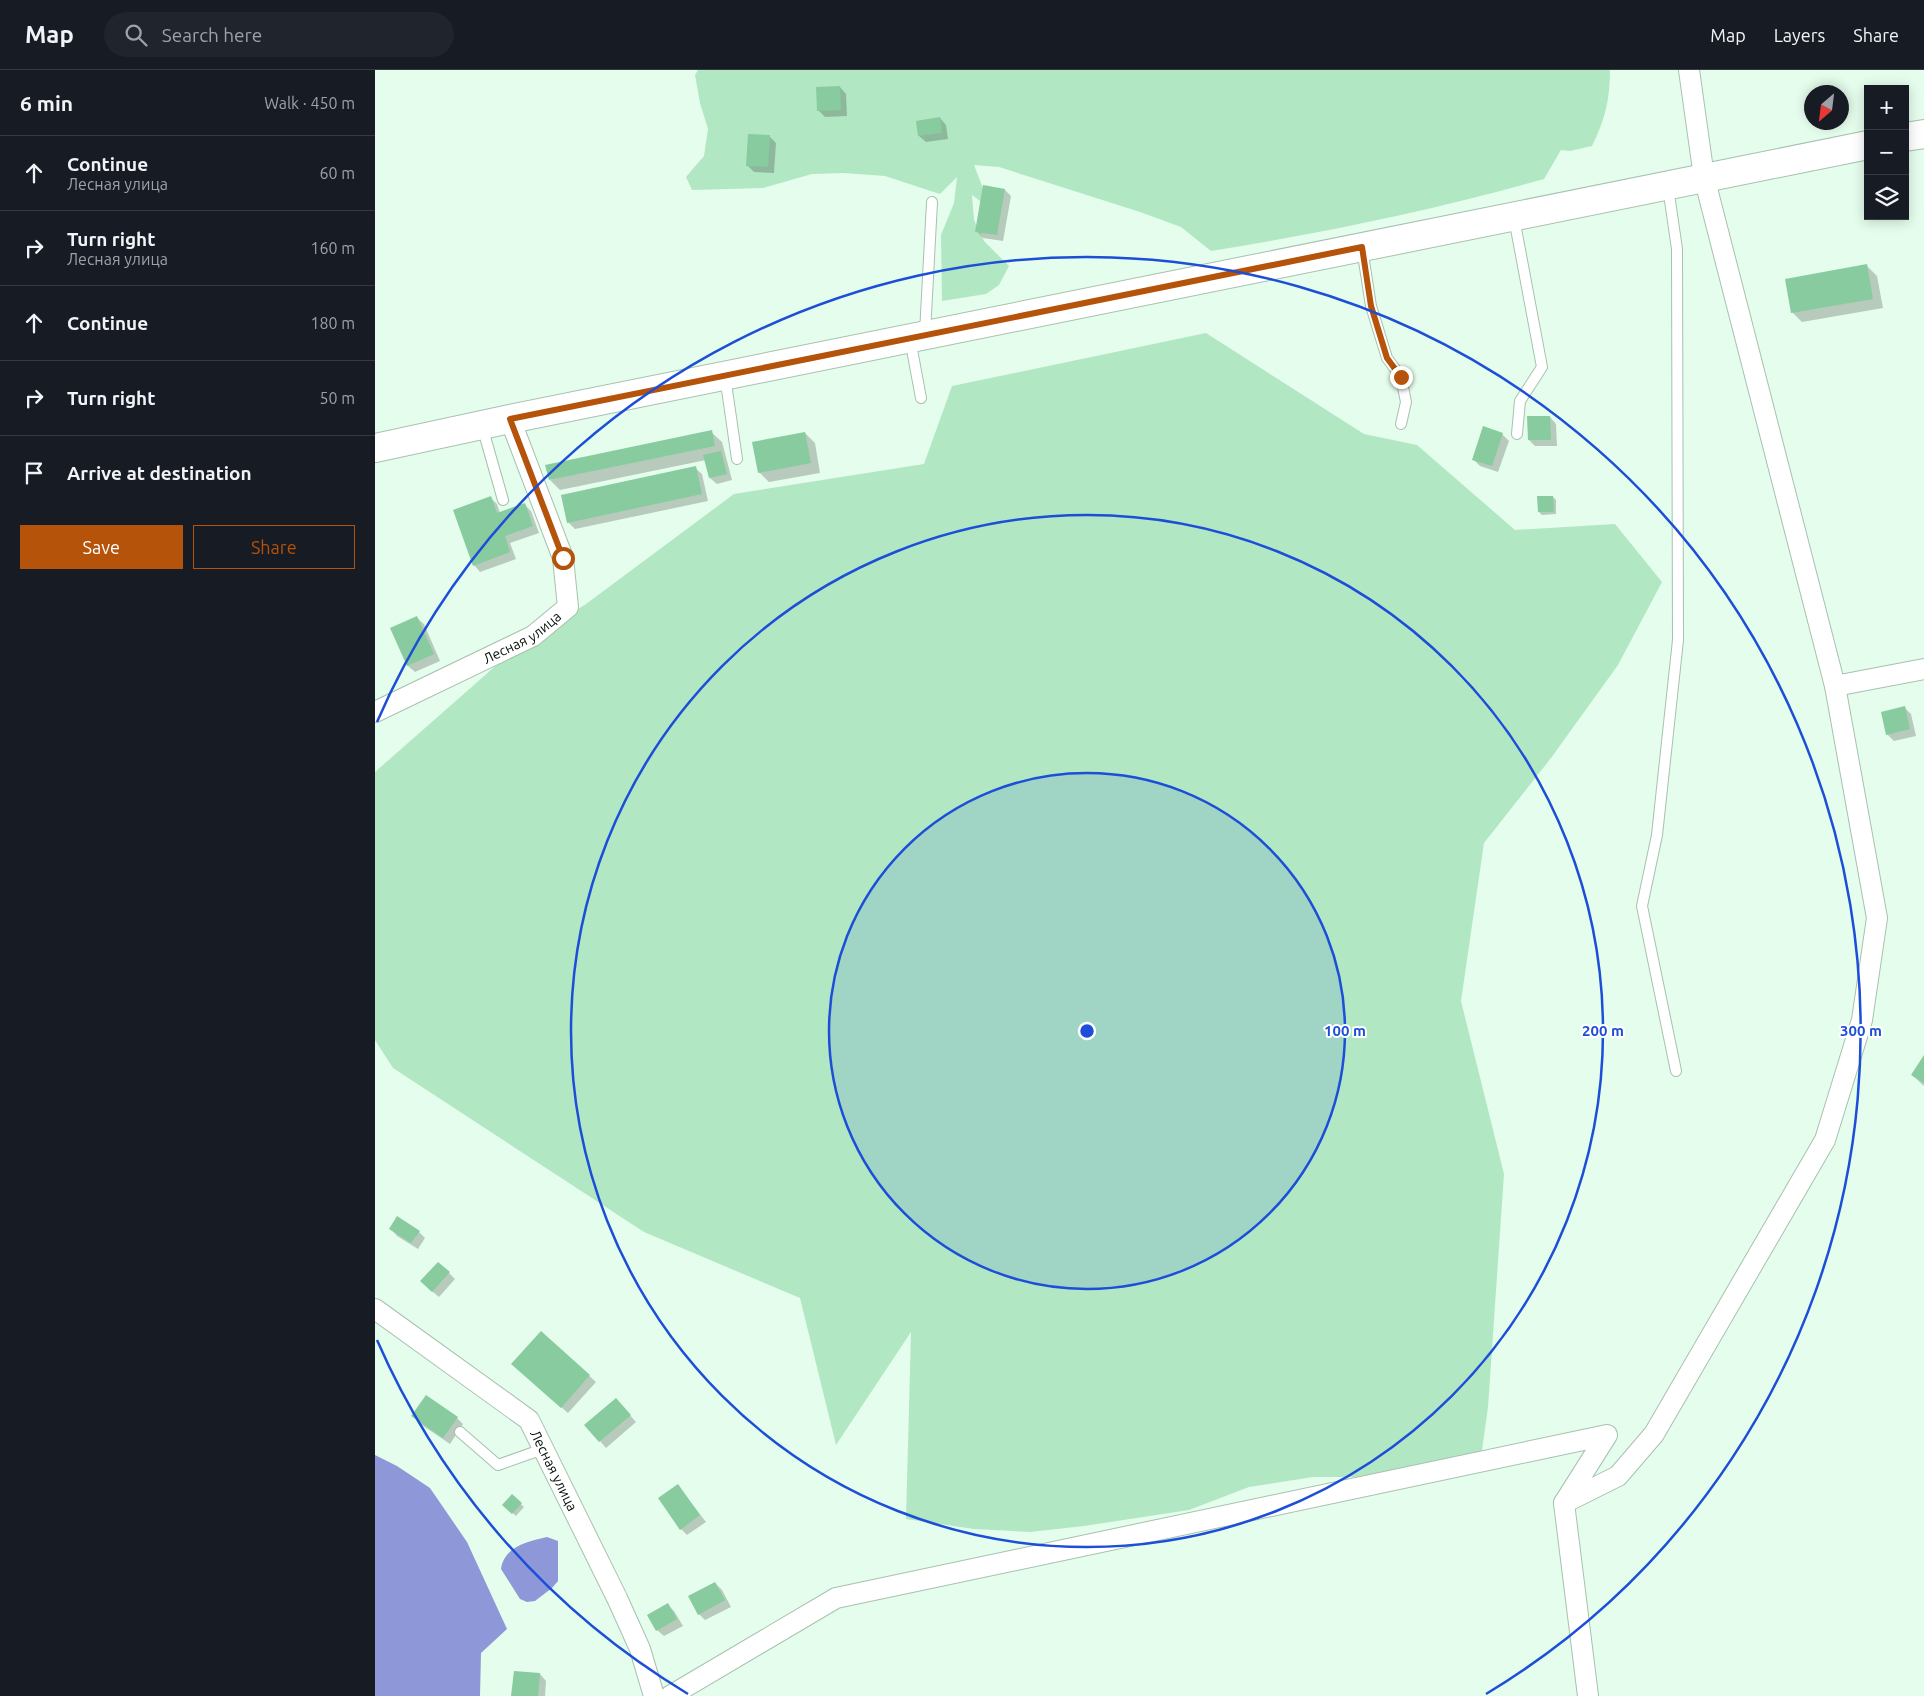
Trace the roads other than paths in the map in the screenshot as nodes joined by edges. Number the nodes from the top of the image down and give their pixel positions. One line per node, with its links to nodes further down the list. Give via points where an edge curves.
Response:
1 (1689, 70): 5 (street)
2 (1924, 134): 3 (street)
3 (1909, 136)
4 (1864, 146): 5 (street)
5 (1704, 177): 6 (street); 21 (street)
6 (1668, 185): 8 (street); 23 (lane, via 1677,249 1679,640 1657,835 1643,906)
7 (932, 202): 10 (lane)
8 (1513, 217): 9 (street); 16 (lane, via 1542,367 1520,401)
9 (1362, 247): 10 (street); 15 (lane, via 1371,306 1387,358 1401,377 1406,402)
10 (917, 337): 11 (street); 12 (lane)
11 (725, 375): 13 (street); 18 (lane)
12 (921, 398)
13 (510, 419): 14 (street); 22 (street, Лесная улица, via 563,558 568,607 533,636)
14 (481, 424): 17 (street); 19 (lane)
15 (1401, 424)
16 (1517, 434)
17 (375, 448)
18 (737, 459)
19 (503, 500)
20 (1924, 669): 21 (street)
21 (1835, 686): 27 (street, via 1877,918 1861,1020 1825,1140 1654,1434 1618,1476)
22 (375, 712)
23 (1676, 1071)
24 (375, 1308): 26 (street, Лесная улица, via 529,1420)
25 (461, 1432): 26 (lane, via 498,1465)
26 (543, 1449): 28 (street, Лесная улица, via 640,1649)
27 (1564, 1503): 29 (street, via 1607,1435 836,1598); 30 (street)
28 (653, 1696)
29 (670, 1696)
30 (1588, 1696)

